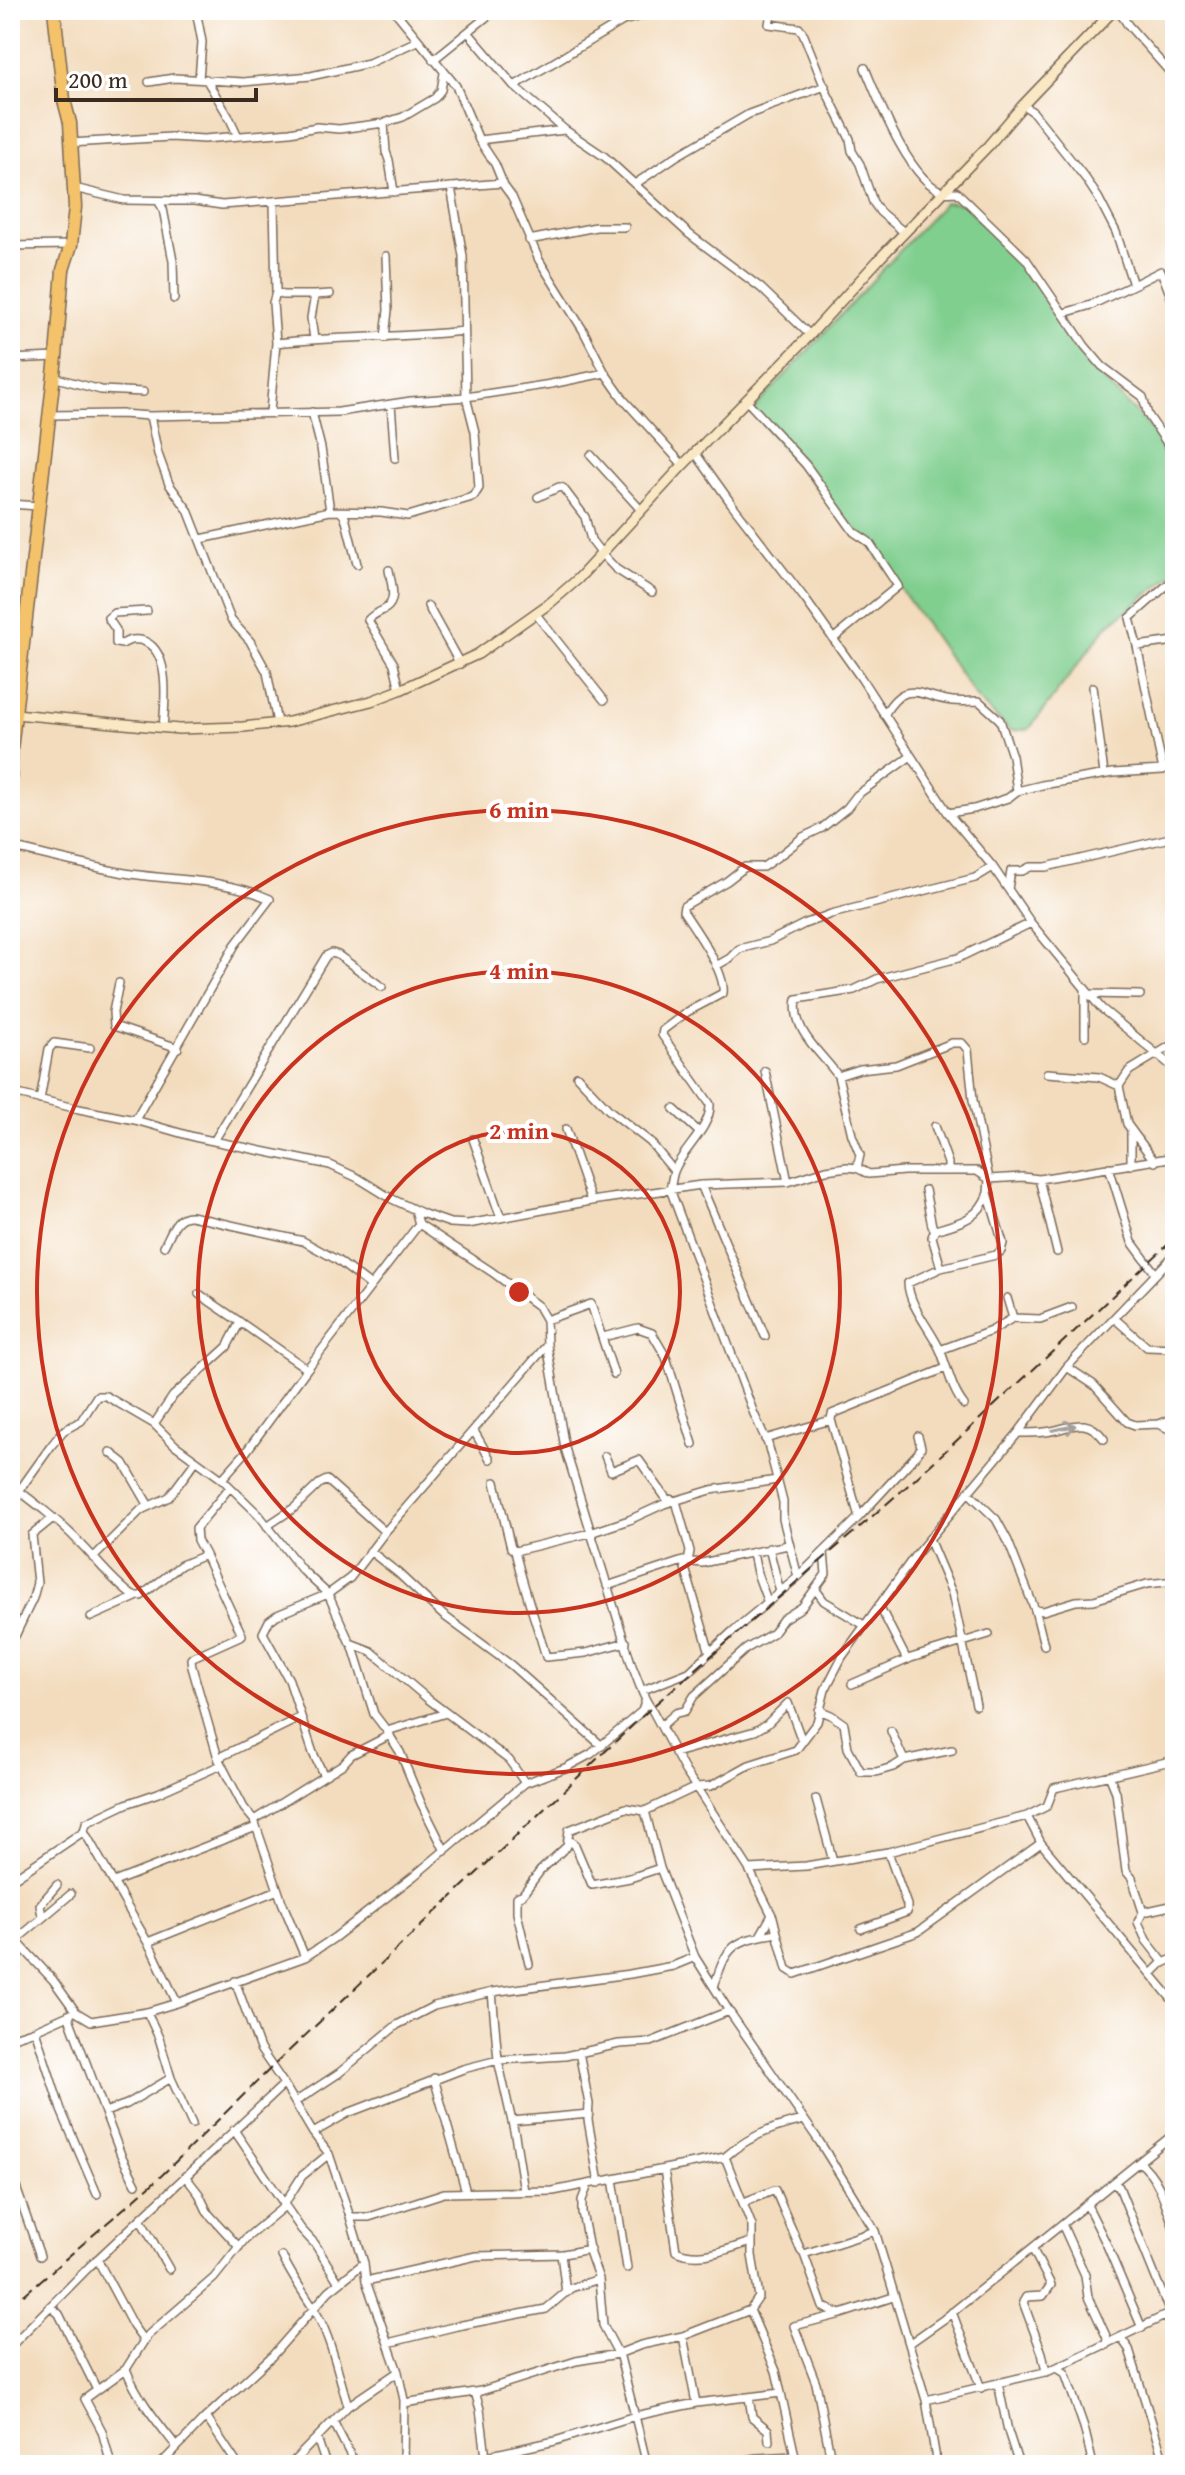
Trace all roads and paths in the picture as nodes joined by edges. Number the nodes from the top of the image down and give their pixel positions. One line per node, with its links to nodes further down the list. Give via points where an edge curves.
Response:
1 (54, 10): 23 (highway)
2 (196, 10): 14 (street)
3 (394, 10): 9 (street)
4 (495, 10): 8 (street)
5 (661, 10): 16 (street, via 609,28)
6 (772, 10): 17 (street, via 769,24 803,33)
7 (1116, 10): 13 (street); 18 (main road)
8 (468, 32): 10 (street); 16 (street)
9 (417, 41): 10 (street); 14 (street, via 369,63 324,74 243,82)
10 (433, 60): 12 (street)
11 (865, 68): 29 (street, via 911,165)
12 (444, 73): 19 (street, via 435,98); 22 (street, via 456,86)
13 (1175, 78)
14 (202, 79): 15 (street); 21 (street)
15 (149, 82)
16 (514, 86): 20 (street)
17 (825, 86): 25 (street, via 749,114); 33 (street, via 876,208)
18 (1023, 105): 29 (main road); 38 (street, via 1099,199)
19 (384, 123): 21 (street); 28 (street)
20 (565, 130): 22 (street); 25 (street)
21 (237, 134): 23 (street)
22 (479, 140): 24 (street)
23 (70, 143): 27 (highway)
24 (503, 183): 26 (street); 34 (street)
25 (635, 184): 46 (street)
26 (451, 187): 28 (street); 45 (street, via 463,256)
27 (74, 188): 30 (street); 35 (highway)
28 (394, 192): 31 (street)
29 (944, 192): 33 (main road); 44 (street, via 957,192 1026,259)
30 (159, 202): 31 (street); 42 (street, via 173,261)
31 (274, 202): 39 (street)
32 (625, 227): 34 (street)
33 (905, 233): 46 (main road)
34 (529, 240): 52 (street)
35 (71, 245): 36 (street); 50 (highway, via 63,270)
36 (10, 246)
37 (386, 256): 47 (street)
38 (1133, 285): 43 (street, via 1161,271); 44 (street)
39 (276, 292): 41 (street); 49 (street)
40 (330, 294): 41 (street)
41 (315, 295): 48 (street)
42 (174, 299)
43 (1175, 307)
44 (1064, 313): 64 (street, via 1102,366 1143,397 1148,415)
45 (464, 331): 47 (street); 55 (street)
46 (810, 335): 56 (main road)
47 (385, 338): 48 (street)
48 (314, 339): 49 (street)
49 (276, 343): 58 (street)
50 (56, 357): 51 (street); 53 (highway)
51 (10, 359)
52 (605, 373): 55 (street); 66 (street)
53 (53, 377): 54 (street, via 101,390); 60 (highway)
54 (143, 392)
55 (466, 397): 57 (street); 72 (street, via 475,432 479,488 474,496 408,516)
56 (746, 400): 62 (main road); 82 (street, via 806,465 854,532 869,542 898,586)
57 (391, 404): 59 (street); 65 (street)
58 (270, 412): 59 (street); 61 (street)
59 (312, 412): 71 (street)
60 (49, 415): 61 (street); 69 (highway)
61 (150, 416): 73 (street, via 169,484)
62 (696, 454): 66 (main road); 82 (street)
63 (591, 455): 70 (street)
64 (1175, 455)
65 (395, 458)
66 (683, 465): 70 (main road)
67 (538, 497): 74 (street, via 563,488 585,517)
68 (10, 504): 69 (street)
69 (38, 506): 85 (highway)
70 (641, 510): 74 (main road)
71 (330, 511): 72 (street); 73 (street)
72 (341, 512): 75 (street)
73 (201, 539): 92 (street, via 231,620 267,672)
74 (601, 553): 78 (street); 81 (main road)
75 (357, 564)
76 (389, 570): 88 (street, via 393,601 368,620 394,664)
77 (1175, 578): 84 (street, via 1130,618)
78 (652, 592)
79 (428, 606): 86 (street)
80 (147, 611): 93 (street, via 108,618 116,643 143,641 159,655)
81 (535, 613): 86 (main road); 89 (street)
82 (833, 639): 91 (street)
83 (1175, 641): 84 (street)
84 (1137, 646): 97 (street)
85 (15, 660): 90 (highway)
86 (460, 664): 88 (main road)
87 (1093, 687): 98 (street)
88 (400, 690): 92 (main road)
89 (604, 700)
90 (15, 714): 93 (main road); 94 (highway)
91 (884, 715): 95 (street); 99 (street, via 891,702 908,692 979,701 1000,720)
92 (277, 723): 93 (main road)
93 (163, 728)
94 (10, 750): 101 (highway)
95 (911, 756): 100 (street); 107 (street, via 822,828 763,867 745,867 684,906)
96 (1175, 762): 97 (street)
97 (1163, 770): 98 (street)
98 (1104, 774): 99 (street)
99 (1017, 791): 100 (street, via 974,809)
100 (948, 813): 104 (street)
101 (10, 825)
102 (1174, 837): 105 (street, via 1011,871)
103 (10, 847): 115 (street, via 130,873 212,882 270,899 235,945)
104 (993, 867): 105 (street); 107 (street, via 975,878 818,919 739,949)
105 (1008, 889): 106 (street)
106 (1031, 923): 110 (street); 121 (street, via 958,958 854,990 797,999 804,1032)
107 (716, 966): 130 (street, via 723,993 670,1024 662,1035 710,1104)
108 (119, 983): 115 (street, via 114,1026)
109 (382, 987): 132 (street, via 338,955 326,956)
110 (1087, 992): 111 (street); 112 (street); 116 (street)
111 (1140, 995)
112 (1085, 1036)
113 (1175, 1043): 116 (street)
114 (90, 1048): 124 (street, via 54,1043)
115 (178, 1048): 126 (street)
116 (1157, 1055): 117 (street); 122 (street, via 1129,1071)
117 (1175, 1069)
118 (765, 1071): 142 (street)
119 (1047, 1073): 122 (street, via 1099,1077)
120 (577, 1076): 138 (street)
121 (838, 1076): 137 (street, via 860,1155); 140 (street, via 896,1065 962,1043 968,1050)
122 (1119, 1086): 129 (street)
123 (10, 1092): 124 (street)
124 (40, 1100): 126 (street)
125 (674, 1109): 130 (street)
126 (135, 1120): 132 (street)
127 (935, 1126): 139 (street)
128 (566, 1129): 147 (street)
129 (1131, 1129): 134 (street); 135 (street)
130 (699, 1132): 138 (street)
131 (473, 1139): 149 (street)
132 (214, 1141): 148 (street, via 330,1165)
133 (1175, 1157): 134 (street)
134 (1155, 1162): 135 (street)
135 (1131, 1165): 136 (street)
136 (1109, 1167): 141 (street); 157 (street, via 1132,1242)
137 (857, 1168): 139 (street, via 869,1174); 142 (street, via 826,1170)
138 (674, 1171): 144 (street)
139 (948, 1171): 140 (street, via 977,1171)
140 (989, 1179): 141 (street); 146 (street)
141 (1039, 1179): 153 (street)
142 (788, 1182): 143 (street)
143 (701, 1185): 144 (street); 166 (street)
144 (670, 1189): 147 (street); 184 (street)
145 (925, 1190): 151 (street)
146 (988, 1193): 151 (street, via 974,1217); 156 (street, via 1001,1251)
147 (591, 1201): 149 (street)
148 (415, 1210): 149 (street, via 450,1223); 150 (street)
149 (501, 1218)
150 (419, 1224): 158 (street); 164 (street, via 538,1306)
151 (935, 1230): 156 (street, via 932,1237)
152 (164, 1246): 158 (street, via 177,1221 191,1216 303,1241)
153 (1057, 1252)
154 (1175, 1254): 155 (street)
155 (1171, 1262): 157 (street)
156 (941, 1268): 170 (street, via 908,1283)
157 (1155, 1273): 163 (street)
158 (371, 1286): 173 (street)
159 (199, 1294): 165 (street)
160 (1007, 1298): 162 (street)
161 (1072, 1307): 162 (street, via 1040,1319)
162 (1013, 1318): 170 (street)
163 (1114, 1318): 169 (street, via 1147,1347); 171 (street)
164 (546, 1320): 167 (street, via 591,1304); 168 (street)
165 (240, 1322): 173 (street); 178 (street, via 227,1347 173,1396)
166 (765, 1336)
167 (603, 1337): 174 (street); 186 (street, via 638,1328 652,1333 666,1357)
168 (547, 1345): 180 (street); 204 (street, via 565,1448)
169 (1175, 1348)
170 (940, 1350): 172 (street)
171 (1067, 1367): 179 (street, via 1094,1385 1127,1422); 182 (street)
172 (946, 1368): 175 (street); 177 (street, via 832,1414)
173 (307, 1369): 191 (street)
174 (614, 1374)
175 (964, 1405)
176 (1175, 1418): 179 (street)
177 (831, 1420): 184 (street); 200 (street)
178 (154, 1424): 190 (street); 196 (street, via 99,1394 81,1421 63,1431)
179 (1159, 1424): 181 (street)
180 (474, 1431): 189 (street); 203 (street)
181 (1175, 1432)
182 (1018, 1433): 185 (street, one-way to 185, via 1081,1425); 197 (street)
183 (918, 1436): 200 (street, via 918,1453)
184 (765, 1439): 192 (street)
185 (1104, 1439)
186 (693, 1444)
187 (110, 1452): 199 (street, via 124,1463)
188 (605, 1456): 198 (street, via 611,1471 639,1460 666,1498)
189 (490, 1459)
190 (195, 1462): 191 (street); 199 (street, via 169,1497)
191 (222, 1479): 195 (street)
192 (777, 1480): 198 (street); 206 (street)
193 (495, 1482): 209 (street)
194 (10, 1484): 196 (street)
195 (230, 1487): 202 (street); 212 (street, via 196,1528)
196 (19, 1491): 201 (street)
197 (968, 1492): 205 (street); 224 (street, via 996,1519)
198 (676, 1501): 204 (street); 214 (street, via 690,1551)
199 (149, 1506): 213 (street)
200 (859, 1517): 210 (street)
201 (53, 1518): 213 (street); 228 (street, via 32,1535 37,1583)
202 (267, 1526): 203 (street, via 327,1480); 220 (street)
203 (385, 1532): 208 (street)
204 (590, 1533): 209 (street); 217 (street)
205 (929, 1539): 223 (street); 230 (street, via 952,1593)
206 (788, 1545): 207 (street); 215 (street)
207 (769, 1548): 211 (street); 219 (street)
208 (370, 1551): 220 (street, via 350,1578); 246 (street)
209 (515, 1551): 229 (street, via 546,1657)
210 (824, 1552): 215 (street); 218 (street, via 826,1574)
211 (753, 1553): 214 (street); 222 (street)
212 (205, 1555): 221 (street); 251 (street, via 242,1635 191,1659)
213 (93, 1558): 221 (street)
214 (686, 1562): 217 (street); 233 (street)
215 (798, 1577): 219 (street)
216 (1175, 1581): 224 (street)
217 (607, 1586): 229 (street)
218 (816, 1590): 226 (street, via 824,1601); 242 (street, via 773,1633 746,1649 694,1696 685,1711)
219 (780, 1592): 222 (street)
220 (328, 1594): 231 (street); 241 (street, via 277,1615 263,1633 289,1680)
221 (136, 1597): 225 (street)
222 (768, 1603): 233 (street)
223 (879, 1605): 226 (street); 234 (street)
224 (1035, 1610): 232 (street)
225 (91, 1617)
226 (864, 1625): 239 (street, via 842,1657)
227 (989, 1634): 230 (street)
228 (15, 1636)
229 (626, 1642): 236 (street)
230 (962, 1642): 234 (street); 238 (street)
231 (352, 1644): 240 (street, via 371,1651); 244 (street, via 374,1714)
232 (1044, 1645)
233 (710, 1653): 236 (street, via 689,1672)
234 (907, 1660): 235 (street)
235 (852, 1684)
236 (643, 1690): 237 (street)
237 (645, 1702): 242 (street); 246 (street, via 642,1711)
238 (976, 1705)
239 (819, 1710): 245 (street, via 817,1722); 249 (street, via 844,1724 848,1748 861,1772 876,1772)
240 (446, 1713): 244 (street); 254 (street, via 509,1760)
241 (301, 1717): 251 (street); 253 (street)
242 (661, 1726): 248 (street)
243 (891, 1731): 249 (street)
244 (389, 1733): 253 (street); 263 (street)
245 (802, 1741): 248 (street, via 788,1703 755,1731); 255 (street, via 796,1750 749,1765 711,1786)
246 (602, 1746): 254 (street)
247 (952, 1750): 249 (street)
248 (675, 1753): 255 (street)
249 (904, 1760)
250 (1175, 1760): 252 (street)
251 (219, 1762): 259 (street); 260 (street, via 86,1823)
252 (1109, 1775): 258 (street, via 1054,1788 1047,1806); 274 (street, via 1126,1871)
253 (324, 1776): 259 (street)
254 (525, 1783): 263 (street)
255 (696, 1787): 257 (street); 267 (street)
256 (816, 1799): 265 (street)
257 (645, 1811): 261 (street, via 626,1808 569,1830); 266 (street)
258 (1027, 1816): 262 (street); 264 (street)
259 (255, 1824): 269 (street); 271 (street)
260 (84, 1831): 268 (street); 269 (street)
261 (568, 1839): 266 (street, via 592,1885); 286 (street, via 517,1897)
262 (1041, 1843): 278 (street, via 918,1932 809,1970 795,1974 787,1969); 287 (street)
263 (445, 1851): 282 (street)
264 (888, 1852): 265 (street); 277 (street, via 907,1912)
265 (833, 1861): 267 (street)
266 (660, 1868): 283 (street)
267 (749, 1869): 275 (street)
268 (10, 1881)
269 (114, 1882): 281 (street)
270 (57, 1885): 276 (street, via 40,1905)
271 (278, 1890): 281 (street); 282 (street)
272 (71, 1894): 276 (street)
273 (1175, 1905): 274 (street)
274 (1143, 1912): 285 (street, via 1138,1922)
275 (772, 1915): 278 (street); 279 (street)
276 (42, 1916): 280 (street)
277 (861, 1929)
278 (777, 1933): 279 (street)
279 (760, 1936): 289 (street, via 729,1951)
280 (13, 1937): 295 (street, via 53,1980)
281 (148, 1942): 291 (street)
282 (305, 1957): 288 (street)
283 (695, 1957): 289 (street); 290 (street, via 630,1974)
284 (1175, 1958): 285 (street)
285 (1164, 1963): 287 (street)
286 (529, 1964)
287 (1151, 1974): 292 (street)
288 (235, 1981): 291 (street); 302 (street, via 260,2049)
289 (714, 1987): 293 (street)
290 (492, 1992): 299 (street); 303 (street, via 420,2012)
291 (177, 2003): 294 (street)
292 (1175, 2003)
293 (729, 2011): 298 (street, via 651,2042); 306 (street)
294 (147, 2012): 295 (street, via 91,2021); 300 (street)
295 (72, 2014): 296 (street); 304 (street)
296 (35, 2030): 297 (street); 327 (street)
297 (10, 2038)
298 (579, 2052): 299 (street); 305 (street)
299 (498, 2060): 301 (street); 307 (street)
300 (171, 2078): 304 (street); 308 (street)
301 (434, 2078): 310 (street); 326 (street)
302 (284, 2084): 303 (street); 309 (street)
303 (295, 2102): 310 (street)
304 (105, 2112): 323 (street)
305 (589, 2114): 307 (street); 321 (street)
306 (804, 2120): 315 (street, via 757,2135); 334 (street)
307 (512, 2121): 325 (street)
308 (192, 2124)
309 (234, 2130): 319 (street); 329 (street)
310 (313, 2133): 314 (street)
311 (1175, 2133): 312 (street)
312 (1167, 2140): 313 (street); 316 (street)
313 (1175, 2150)
314 (329, 2154): 329 (street, via 302,2176); 331 (street)
315 (725, 2157): 317 (street); 328 (street)
316 (1139, 2162): 322 (street); 335 (street, via 1162,2194)
317 (664, 2169): 320 (street); 336 (street, via 676,2251 701,2256)
318 (10, 2170): 342 (street)
319 (185, 2176): 332 (street); 337 (street, via 208,2213)
320 (613, 2179): 321 (street); 346 (street)
321 (599, 2183): 324 (street)
322 (1113, 2183): 330 (street); 358 (street)
323 (136, 2184)
324 (588, 2185): 325 (street); 339 (street, via 582,2200)
325 (524, 2191): 326 (street)
326 (466, 2192): 331 (street, via 432,2195 369,2217)
327 (97, 2194)
328 (744, 2202): 336 (street); 341 (street, via 775,2190)
329 (284, 2203): 337 (street); 350 (street)
330 (1087, 2205): 333 (street); 360 (street)
331 (350, 2217): 345 (street)
332 (140, 2219): 344 (street); 347 (street)
333 (1062, 2224): 338 (street); 366 (street, via 1085,2275)
334 (875, 2231): 341 (street); 352 (street)
335 (1175, 2231)
336 (751, 2242): 354 (street, via 759,2297)
337 (239, 2247): 363 (street, via 214,2278)
338 (1032, 2248): 356 (street); 372 (street, via 1051,2285 1043,2296 1023,2302)
339 (590, 2249): 340 (street); 348 (street)
340 (561, 2254): 349 (street, via 476,2256); 351 (street)
341 (804, 2254): 357 (street, via 823,2307)
342 (40, 2256)
343 (282, 2256): 355 (street)
344 (97, 2259): 353 (street); 363 (street)
345 (364, 2263): 349 (street); 350 (street)
346 (627, 2268)
347 (169, 2269)
348 (599, 2279): 351 (street); 368 (street, via 603,2325)
349 (366, 2281): 364 (street)
350 (339, 2283): 355 (street)
351 (566, 2293): 364 (street, via 546,2309)
352 (893, 2297): 357 (street); 365 (street)
353 (50, 2306): 367 (street); 375 (street)
354 (750, 2310): 361 (street); 377 (street)
355 (314, 2311): 382 (street); 384 (street)
356 (952, 2312): 365 (street); 374 (street)
357 (841, 2314): 402 (street, via 794,2326 816,2383)
358 (1170, 2314): 359 (street); 360 (street)
359 (1175, 2327)
360 (1142, 2328): 362 (street)
361 (683, 2336): 368 (street); 381 (street)
362 (1121, 2338): 366 (street); 405 (street)
363 (144, 2341): 370 (street)
364 (388, 2343): 371 (street)
365 (910, 2343): 379 (street)
366 (1106, 2345): 369 (street)
367 (10, 2347)
368 (618, 2354): 376 (street, via 576,2361); 383 (street)
369 (1057, 2368): 372 (street); 404 (street, via 1065,2373)
370 (126, 2369): 375 (street); 388 (street, via 146,2408)
371 (398, 2372): 380 (street); 382 (street)
372 (1046, 2372): 373 (street)
373 (998, 2383): 374 (street); 403 (street)
374 (981, 2388): 379 (street)
375 (97, 2390): 393 (street, via 85,2399 102,2431)
376 (475, 2392): 380 (street); 389 (street)
377 (781, 2393): 378 (street); 390 (street)
378 (749, 2397): 381 (street); 387 (street, via 752,2417 768,2430)
379 (926, 2400): 392 (street)
380 (404, 2403): 398 (street)
381 (696, 2403): 383 (street)
382 (348, 2406): 385 (street)
383 (635, 2416): 389 (street); 400 (street)
384 (206, 2417): 388 (street); 395 (street)
385 (333, 2421): 386 (street); 391 (street)
386 (317, 2438): 396 (street); 397 (street)
387 (769, 2441)
388 (177, 2447): 394 (street)
389 (487, 2461): 399 (street)
390 (796, 2461): 401 (street, via 757,2458)
391 (354, 2462)
392 (934, 2464)
393 (111, 2465)
394 (160, 2465)
395 (238, 2465)
396 (290, 2465)
397 (326, 2465)
398 (403, 2465)
399 (446, 2465)
400 (647, 2465)
401 (714, 2465)
402 (832, 2465)
403 (1019, 2465)
404 (1093, 2465)
405 (1165, 2465)

